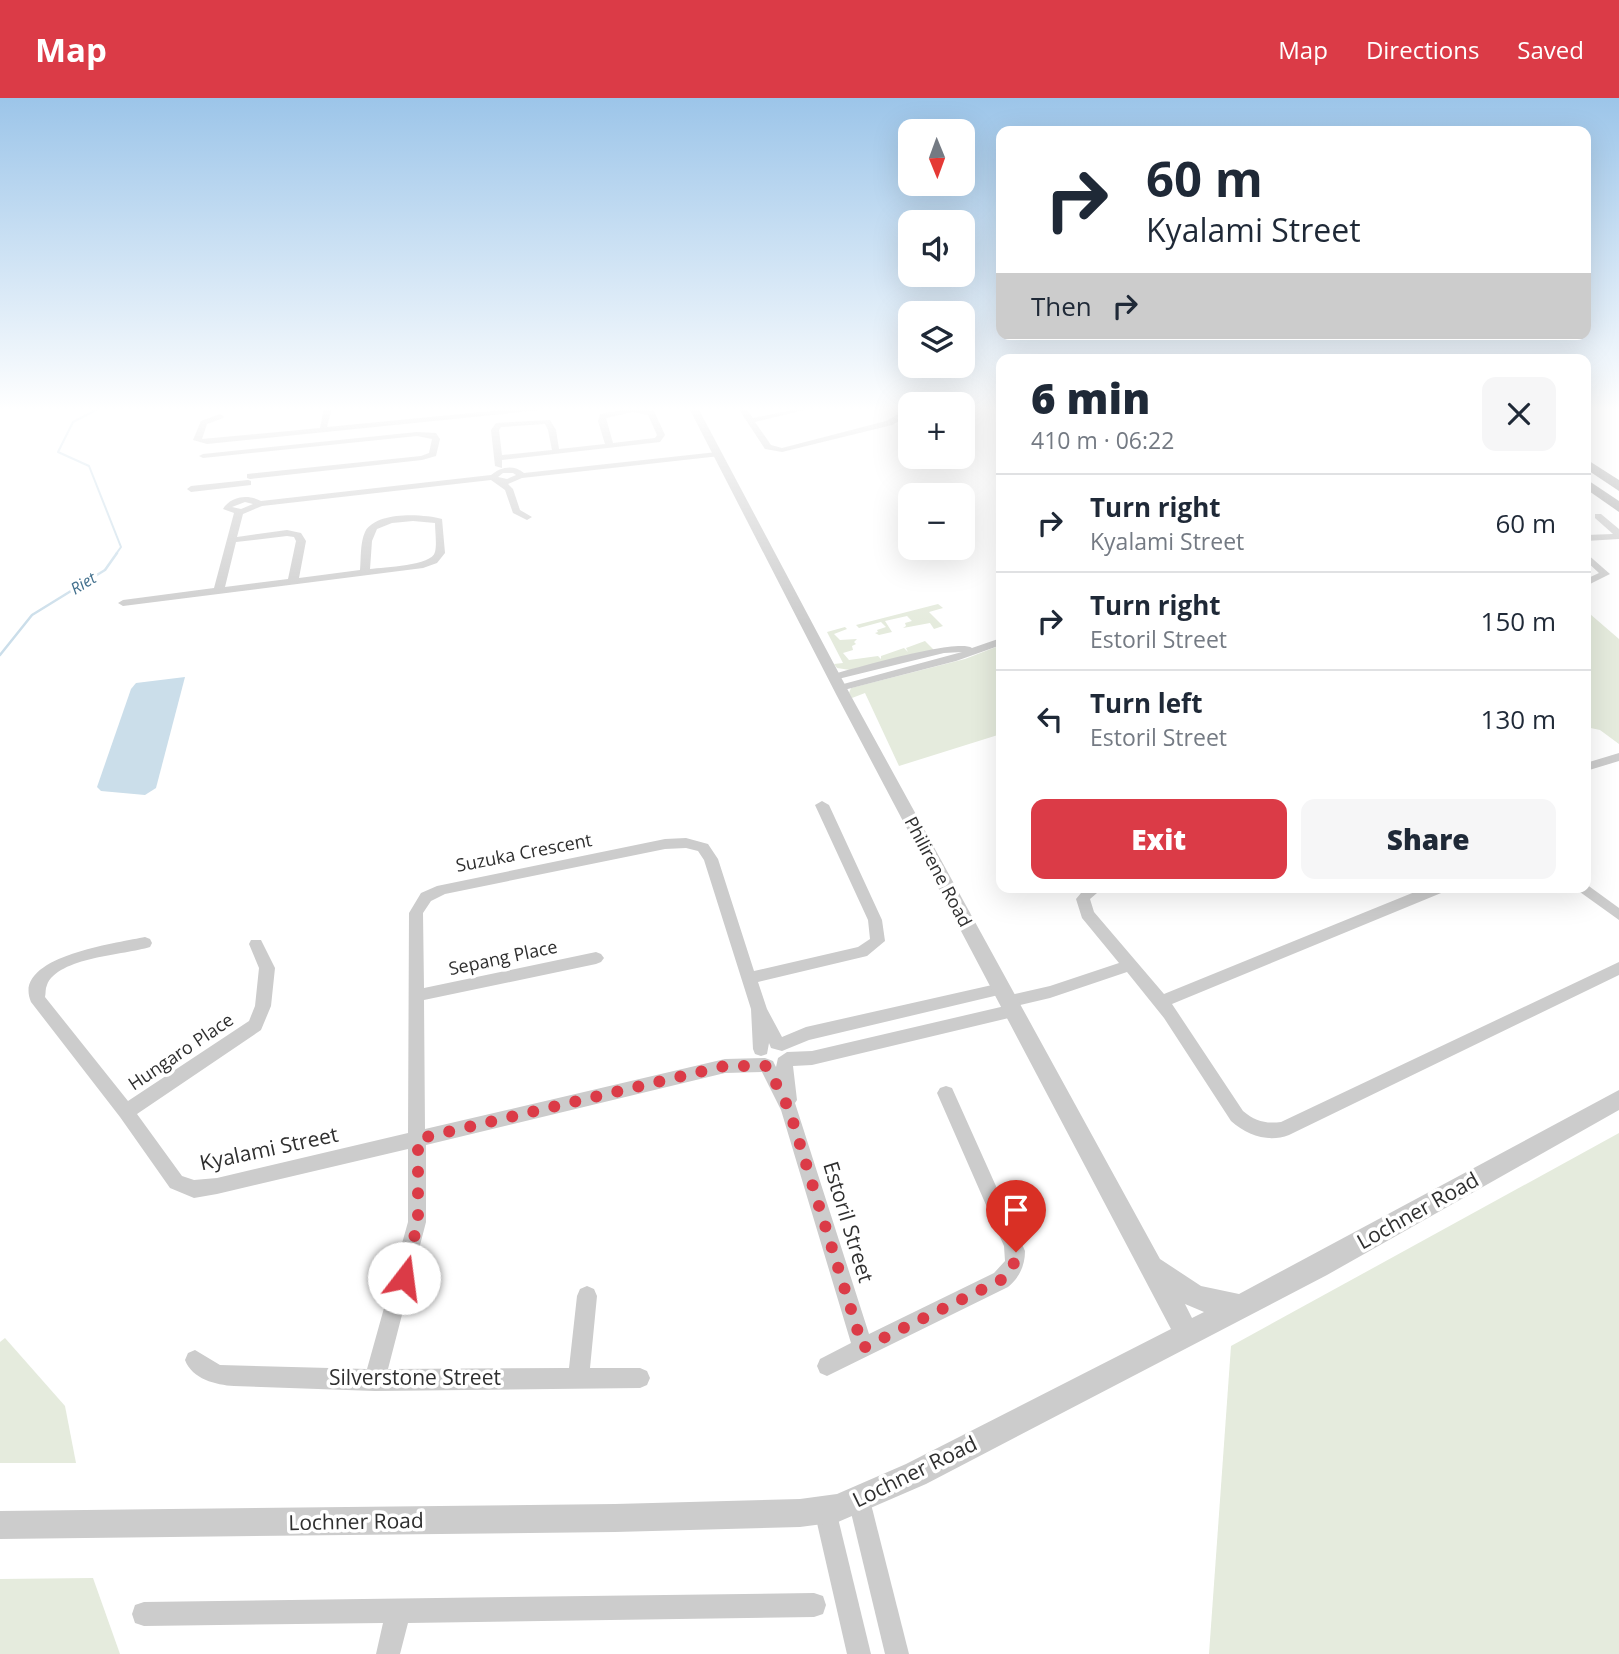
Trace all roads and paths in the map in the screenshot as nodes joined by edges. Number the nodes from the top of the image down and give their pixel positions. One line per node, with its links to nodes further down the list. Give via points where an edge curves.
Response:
1 (249, 480): 8 (street)
2 (245, 481): 7 (street)
3 (424, 481): 9 (street)
4 (516, 481): 13 (street, via 516,511)
5 (730, 481): 27 (street, Philirene Road)
6 (1591, 487): 10 (main road)
7 (191, 489)
8 (243, 500): 9 (street); 11 (street, via 227,508)
9 (258, 504): 11 (street)
10 (1619, 508)
11 (239, 512): 16 (street)
12 (1598, 516): 14 (street)
13 (527, 517)
14 (1619, 535): 15 (street)
15 (1591, 538)
16 (232, 540): 19 (street, via 298,535 301,541); 21 (street)
17 (1591, 561): 20 (street, via 1605,574)
18 (365, 572): 18 (street, via 434,561 440,553 439,521 416,518 376,525 369,535); 19 (street)
19 (293, 581): 21 (street)
20 (1591, 581)
21 (219, 590): 22 (street)
22 (123, 603)
23 (996, 642): 24 (street, via 952,659)
24 (906, 665): 25 (street); 26 (street)
25 (873, 667): 26 (street); 27 (street)
26 (882, 677): 27 (street)
27 (836, 683): 42 (street, Philirene Road)
28 (1619, 757): 29 (street)
29 (1591, 765)
30 (822, 805): 40 (street, via 875,920 878,941 862,952)
31 (1087, 893): 38 (street, via 1083,906)
32 (1426, 893): 43 (street)
33 (1588, 893): 34 (street)
34 (1619, 915)
35 (145, 943): 51 (street, Kyalami Street, via 62,962 41,979 36,990 37,998)
36 (256, 944): 51 (street, Hungaro Place, via 267,968 263,1006 255,1025)
37 (596, 958): 41 (street, Sepang Place)
38 (1130, 965): 42 (street, via 1050,992); 43 (street)
39 (1619, 968): 43 (street, via 1283,1130 1270,1132 1237,1116)
40 (750, 978): 41 (street, Suzuka Crescent, via 708,851 692,843 675,843 429,895 416,913); 48 (street, Suzuka Crescent)
41 (418, 995): 52 (street, Suzuka Crescent)
42 (1007, 1000): 44 (street, Kyalami Street); 46 (street, Kyalami Street); 53 (street, Philirene Road)
43 (1161, 1002)
44 (907, 1012): 45 (street, Kyalami Street); 46 (street)
45 (843, 1026): 47 (street); 48 (street, Kyalami Street, via 806,1034)
46 (917, 1034): 47 (street, Kyalami Street)
47 (852, 1049): 48 (street, Kyalami Street, via 805,1060)
48 (773, 1055): 52 (street, Kyalami Street); 57 (street, Estoril Street)
49 (946, 1093): 57 (street, via 1016,1252 1013,1267 1001,1280)
50 (1619, 1100): 55 (street, Lochner Road)
51 (126, 1112): 52 (street, Kyalami Street, via 176,1182 194,1189)
52 (418, 1139): 62 (street, Suzuka Crescent, via 418,1222)
53 (1146, 1258): 55 (street, via 1185,1294); 56 (street, Philirene Road)
54 (587, 1296): 60 (street)
55 (1239, 1307): 56 (street, Lochner Road)
56 (1188, 1334): 63 (street, Lochner Road)
57 (863, 1348): 59 (street)
58 (195, 1360): 62 (street, Silverstone Street, via 217,1375)
59 (827, 1366)
60 (579, 1377): 61 (street, Silverstone Street); 62 (street, Silverstone Street)
61 (640, 1378)
62 (374, 1380)
63 (859, 1500): 64 (street, Lochner Road); 71 (street)
64 (825, 1510): 65 (street, Lochner Road, via 628,1518); 70 (street)
65 (0, 1525)
66 (814, 1605): 67 (street)
67 (398, 1611): 68 (street); 69 (street)
68 (144, 1614)
69 (388, 1654)
70 (859, 1654)
71 (897, 1654)

